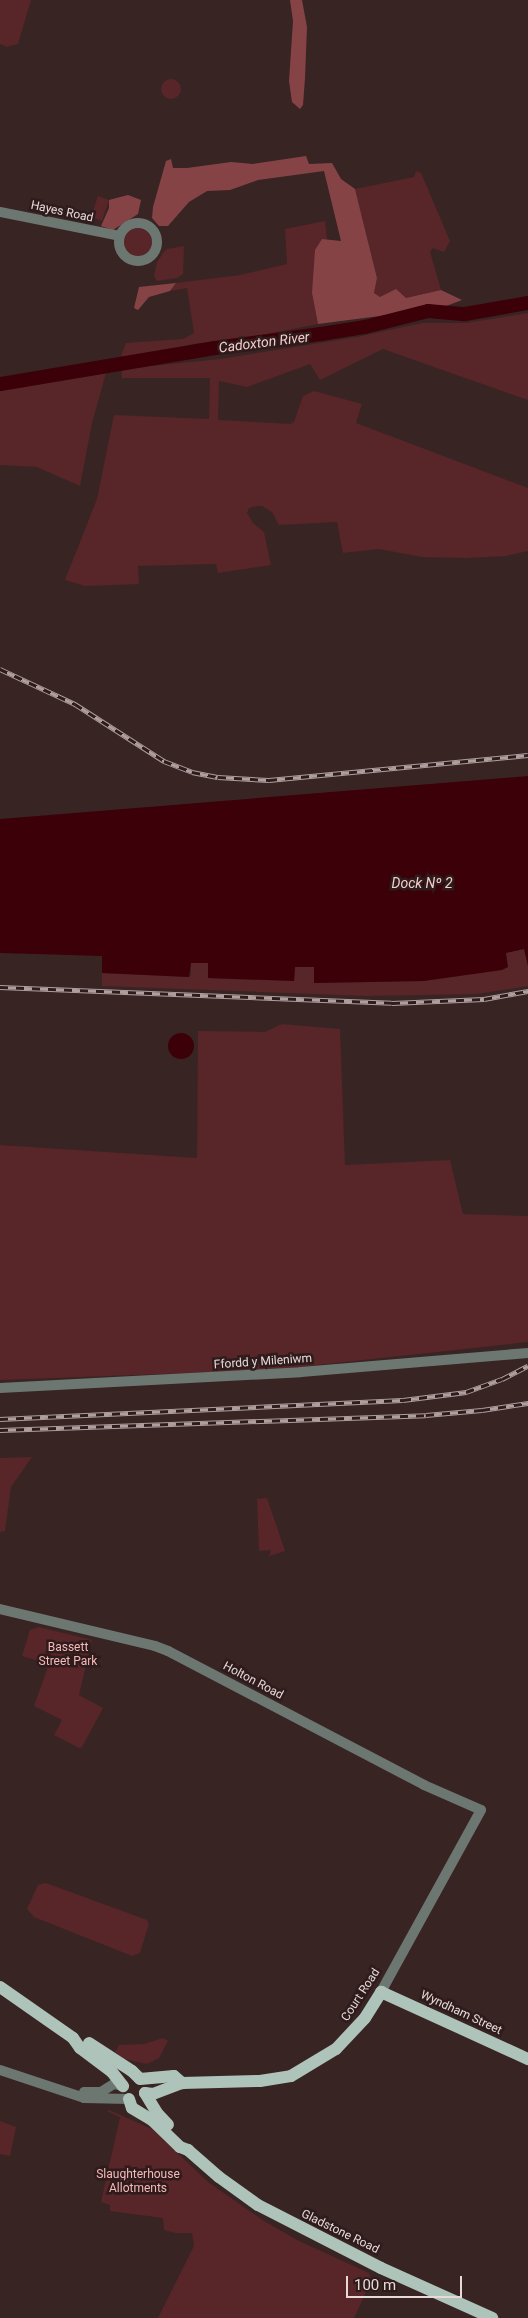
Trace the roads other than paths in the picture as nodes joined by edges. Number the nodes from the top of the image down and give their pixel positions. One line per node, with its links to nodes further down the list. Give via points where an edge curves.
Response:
1 (0, 212): 2 (street, Hayes Road)
2 (120, 236)
3 (528, 1353): 4 (street, Ffordd y Mileniwm, via 228,1377)
4 (0, 1388)
5 (0, 1609): 6 (street, Holton Road, via 168,1652 424,1785)
6 (481, 1810): 8 (street, Court Road)
7 (0, 1987): 9 (main road)
8 (381, 1992): 10 (main road, Wyndham Street); 13 (main road, Court Road, via 345,2041 300,2072 260,2081)
9 (73, 2038): 12 (main road, via 85,2040); 14 (main road, via 80,2048 106,2066)
10 (528, 2059)
11 (0, 2070): 16 (street, Court Road)
12 (140, 2079): 13 (main road, Court Road, via 174,2076); 14 (main road, Court Road, via 130,2078); 15 (main road, via 145,2084)
13 (182, 2083): 15 (main road, Court Road, via 153,2094)
14 (123, 2086): 16 (street, Court Road, via 114,2084 101,2092); 17 (main road)
15 (145, 2093): 17 (main road, Court Road, via 138,2100); 18 (main road, Gladstone Road, via 157,2113 185,2141)
16 (75, 2094): 17 (street, Court Road, via 84,2098)
17 (129, 2099): 18 (main road, Gladstone Road, via 132,2108)
18 (188, 2150): 19 (main road, Gladstone Road, via 234,2190 275,2216)
19 (492, 2318)

